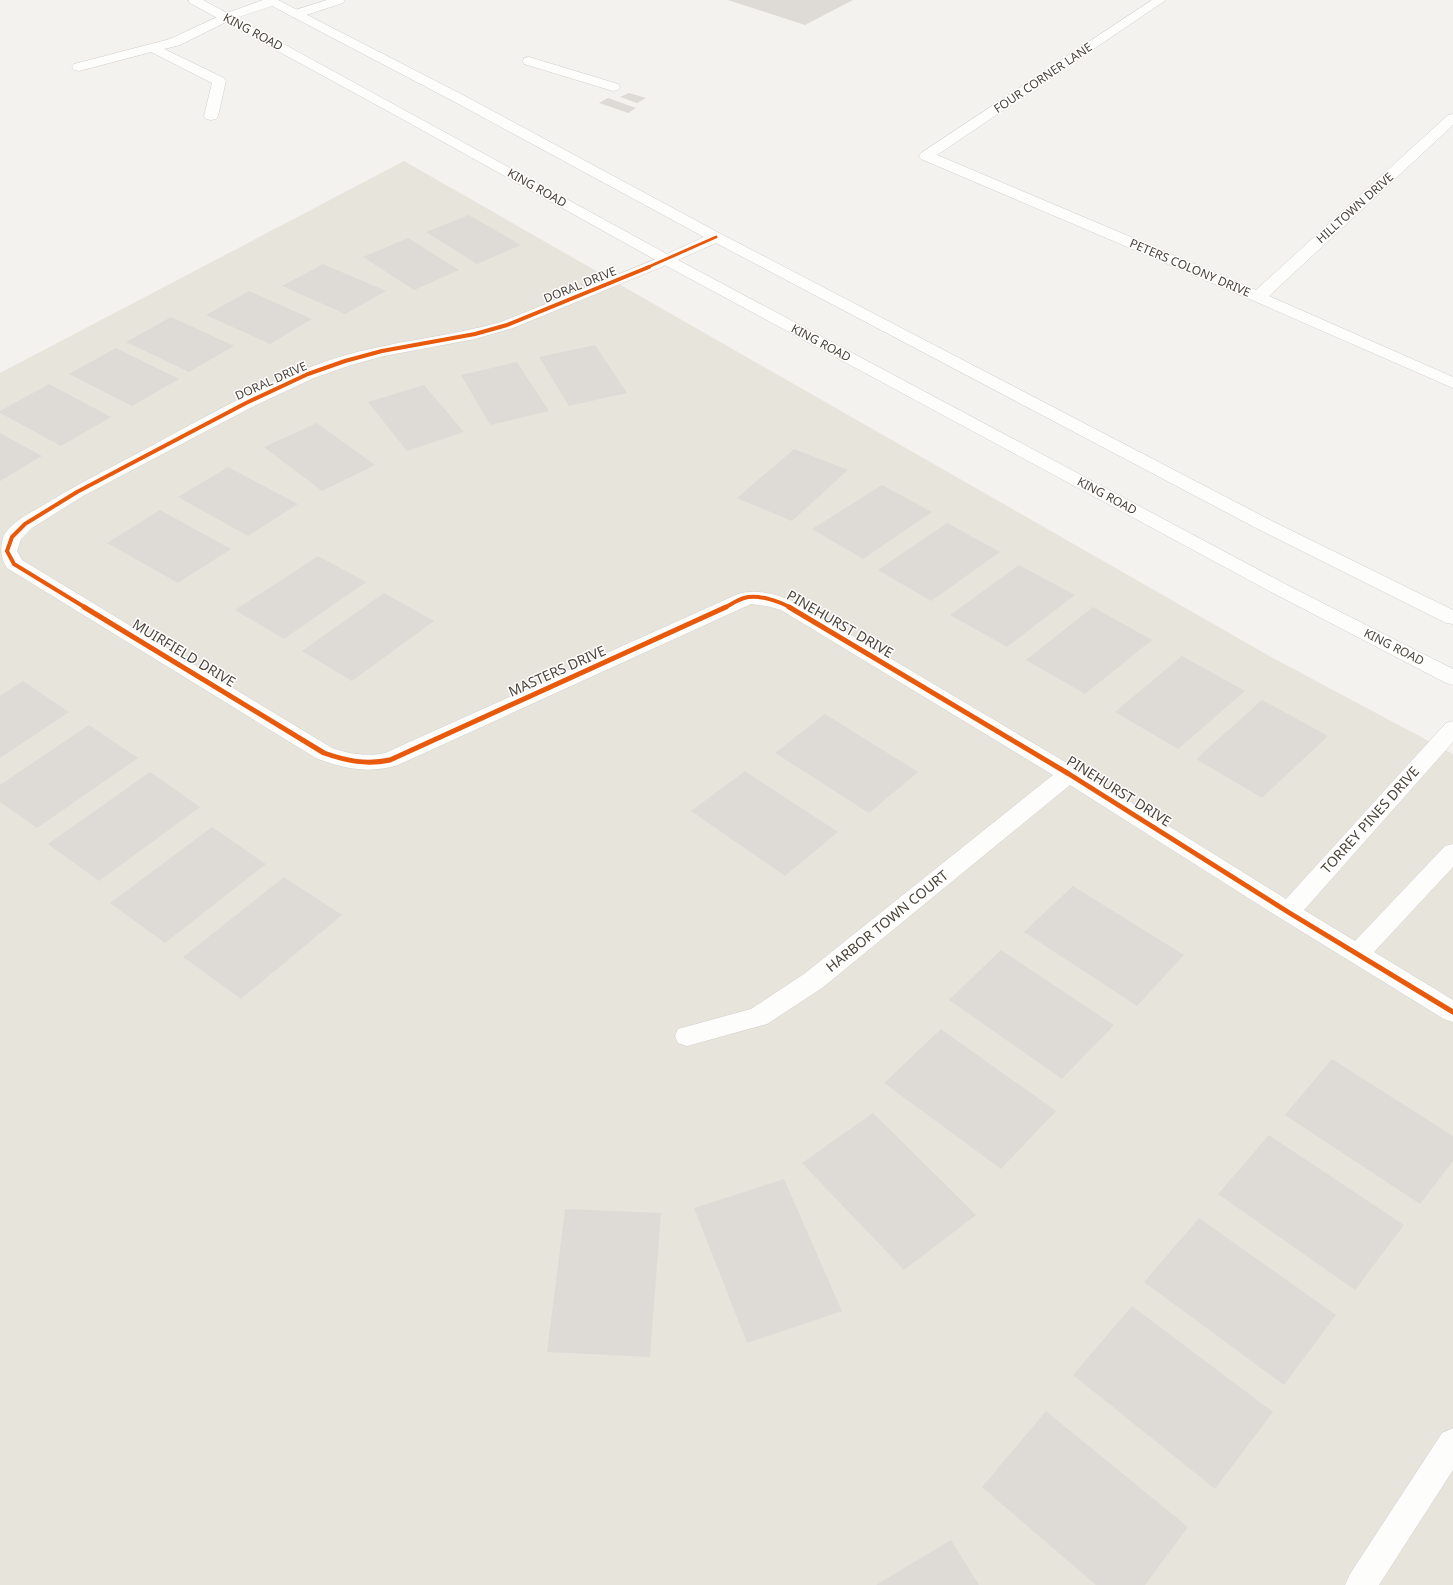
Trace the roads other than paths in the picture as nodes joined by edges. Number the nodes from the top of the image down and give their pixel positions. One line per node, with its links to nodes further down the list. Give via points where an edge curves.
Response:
1 (194, 0): 6 (street, KING ROAD)
2 (339, 0): 5 (street)
3 (1160, 0): 13 (street, FOUR CORNER LANE)
4 (270, 1): 5 (street); 6 (street)
5 (296, 14): 14 (street)
6 (226, 17): 7 (street, via 175,42); 15 (street, KING ROAD, via 410,116)
7 (152, 48): 9 (street); 11 (street, via 219,81)
8 (528, 62): 10 (street)
9 (79, 67)
10 (613, 87)
11 (211, 116)
12 (1453, 118): 16 (street, HILLTOWN DRIVE)
13 (926, 156): 16 (street, PETERS COLONY DRIVE)
14 (716, 237): 15 (street, DORAL DRIVE); 20 (street, via 1265,525)
15 (666, 260): 18 (street, DORAL DRIVE, via 507,324 475,334 382,351 308,374 246,403 77,492 25,524 12,537); 21 (street, KING ROAD, via 1229,562)
16 (1258, 297): 17 (street, PETERS COLONY DRIVE)
17 (1453, 383)
18 (7, 551): 23 (street, MUIRFIELD DRIVE, via 14,564 317,749)
19 (767, 598): 23 (street, MASTERS DRIVE, via 745,598 390,760 372,764); 24 (street, PINEHURST DRIVE, via 788,606)
20 (1453, 618)
21 (1453, 678)
22 (1453, 728): 26 (street, TORREY PINES DRIVE)
23 (357, 763)
24 (1069, 774): 26 (street, PINEHURST DRIVE); 29 (street, HARBOR TOWN COURT, via 813,981 758,1017)
25 (1453, 852): 27 (street)
26 (1288, 912): 27 (street, PINEHURST DRIVE)
27 (1358, 954): 28 (street, PINEHURST DRIVE)
28 (1453, 1012)
29 (687, 1036)
30 (1453, 1443): 31 (street)
31 (1361, 1585)

